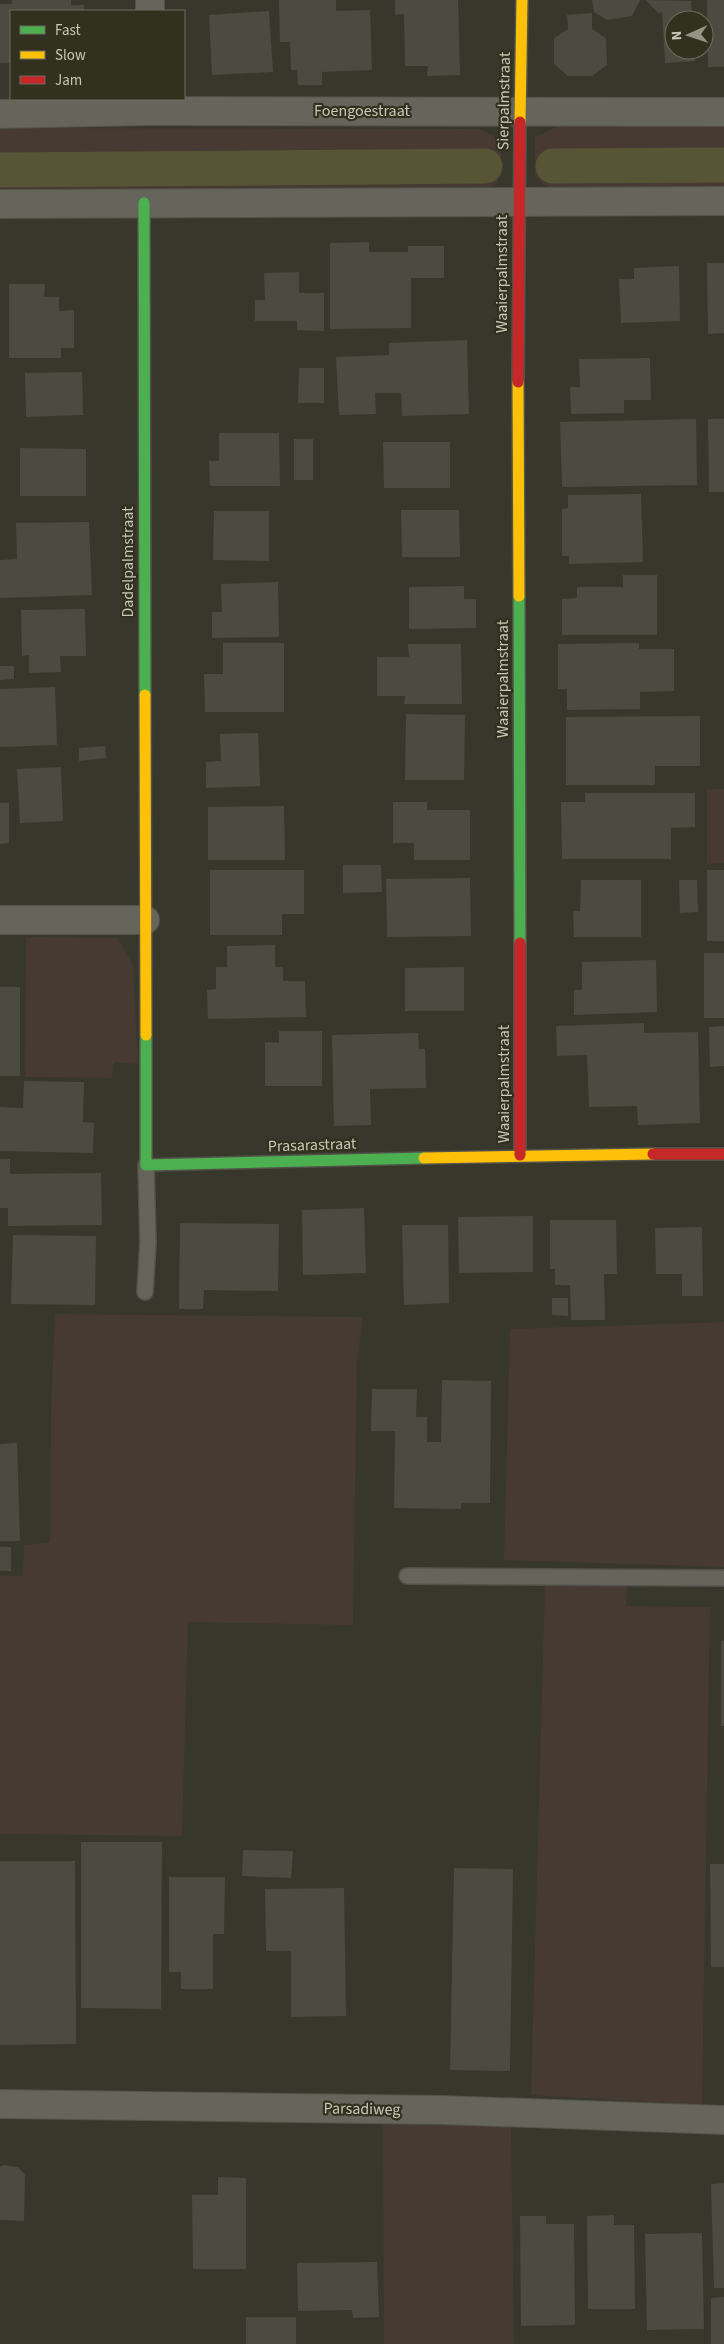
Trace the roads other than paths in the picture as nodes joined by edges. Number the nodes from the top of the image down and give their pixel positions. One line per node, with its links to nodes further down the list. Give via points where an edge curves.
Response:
1 (522, 0): 3 (street, Sierpalmstraat)
2 (149, 105): 3 (street, Foengoestraat); 5 (street, Foengoestraat)
3 (521, 112): 4 (street, Foengoestraat); 8 (street, Sierpalmstraat)
4 (724, 112)
5 (0, 114)
6 (724, 201): 8 (street)
7 (144, 203): 8 (street); 9 (street); 11 (street, Dadelpalmstraat)
8 (518, 203): 13 (street, Waaierpalmstraat)
9 (0, 204)
10 (0, 920): 11 (street)
11 (145, 920): 14 (street)
12 (724, 1154): 13 (street, Prasarastraat)
13 (520, 1155): 14 (street, Prasarastraat)
14 (146, 1165): 15 (lane, via 148,1242)
15 (145, 1292)
16 (407, 1576): 17 (lane)
17 (724, 1578)
18 (0, 2104): 19 (street, Parsadiweg, via 441,2110)
19 (724, 2120)

